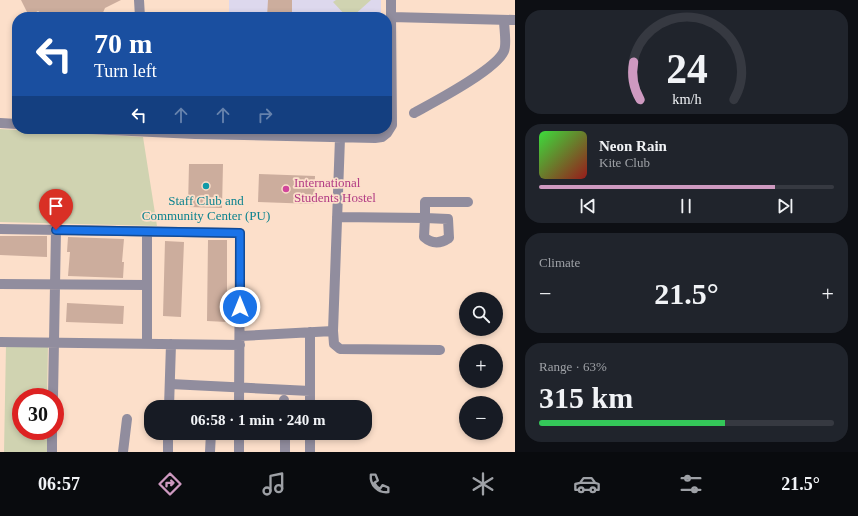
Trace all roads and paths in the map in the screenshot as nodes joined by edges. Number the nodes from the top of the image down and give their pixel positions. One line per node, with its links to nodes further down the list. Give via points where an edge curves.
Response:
1 (139, 0): 3 (street)
2 (391, 0): 4 (street)
3 (140, 12)
4 (391, 12)
5 (392, 17): 6 (street)
6 (504, 20): 7 (street); 8 (street, via 505,49 500,58 478,75)
7 (515, 20)
8 (414, 113)
9 (0, 123): 10 (street)
10 (12, 124)
11 (246, 134): 13 (street)
12 (386, 134): 13 (street, via 375,138)
13 (340, 138): 15 (street)
14 (468, 202): 15 (street, via 425,202 425,218)
15 (337, 217): 22 (street)
16 (0, 229): 17 (street)
17 (56, 230): 18 (street); 20 (street)
18 (147, 232): 21 (street); 24 (street, via 240,233)
19 (0, 284): 20 (street)
20 (55, 285): 21 (street); 26 (street)
21 (147, 285): 27 (street)
22 (333, 331): 23 (street); 29 (street, via 334,344 340,349)
23 (310, 332): 24 (street); 33 (street)
24 (240, 341): 28 (street); 31 (street)
25 (0, 342): 26 (street)
26 (54, 342): 27 (street); 32 (street)
27 (147, 344): 28 (street)
28 (171, 344): 30 (street)
29 (440, 350)
30 (170, 384): 31 (street); 34 (street)
31 (239, 387): 33 (street); 35 (street)
32 (53, 388)
33 (310, 391): 36 (street)
34 (169, 400)
35 (239, 400)
36 (310, 400)
37 (127, 419): 45 (street)
38 (52, 440): 44 (street)
39 (168, 440): 46 (street)
40 (211, 440): 47 (street)
41 (239, 440): 48 (street)
42 (285, 440): 49 (street)
43 (310, 440): 50 (street)
44 (52, 452)
45 (123, 452)
46 (168, 452)
47 (210, 452)
48 (239, 452)
49 (285, 452)
50 (310, 452)

